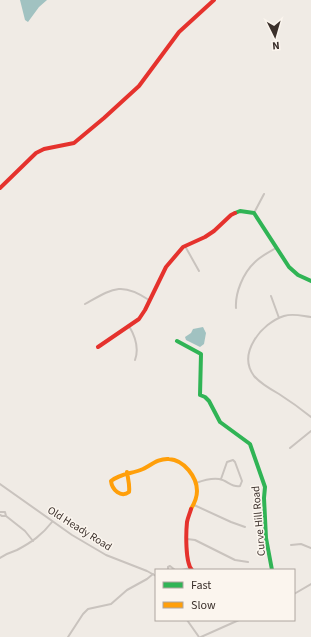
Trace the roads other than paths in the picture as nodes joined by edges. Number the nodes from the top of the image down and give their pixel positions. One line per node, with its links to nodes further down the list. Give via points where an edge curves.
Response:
1 (214, 0): 2 (street, via 178,32 139,86 104,118 74,143 36,152)
2 (0, 188)
3 (264, 194): 4 (street)
4 (254, 213): 5 (street, via 240,211 231,215 206,237); 6 (street)
5 (185, 246): 7 (street); 10 (street, via 166,267)
6 (276, 248): 8 (street, via 292,270); 12 (street, via 259,258 250,268 237,294)
7 (199, 271)
8 (311, 281)
9 (271, 296): 14 (street)
10 (150, 300): 11 (street, via 126,288 116,288); 15 (street, via 139,319)
11 (85, 304)
12 (236, 308)
13 (311, 316): 14 (street, via 290,315)
14 (279, 318): 19 (street, via 264,328 253,343 249,355 251,370 263,384)
15 (129, 326): 17 (street); 18 (street, via 136,343)
16 (177, 341): 38 (street, Curve Hill Road, via 201,354 200,395 211,405 220,422 250,444 265,487 266,538)
17 (98, 346)
18 (135, 360)
19 (311, 417)
20 (311, 431): 21 (street)
21 (290, 448)
22 (128, 472): 22 (street, via 111,481 113,490 122,494 128,493); 24 (street, via 144,469 161,459 171,459 178,461 187,469)
23 (221, 479): 23 (street, via 240,486 242,481 233,460 228,462); 24 (street, via 213,478)
24 (196, 483): 26 (street)
25 (0, 484): 29 (street, Old Heady Road)
26 (194, 505): 30 (street); 31 (street, via 188,520)
27 (0, 513): 28 (street); 28 (street, via 4,511)
28 (6, 516): 32 (street)
29 (53, 522): 32 (street); 39 (street, Old Heady Road, via 106,555)
30 (245, 527)
31 (187, 539): 36 (street, via 236,560); 37 (street)
32 (33, 541): 35 (street)
33 (291, 545): 34 (street, via 301,544)
34 (311, 548)
35 (0, 558)
36 (248, 562)
37 (191, 569)
38 (272, 569)
39 (153, 574): 44 (street, via 127,590 111,604 88,609)
40 (311, 584): 41 (street)
41 (295, 593)
42 (188, 621): 45 (street)
43 (236, 621): 45 (street)
44 (68, 637)
45 (200, 637)

